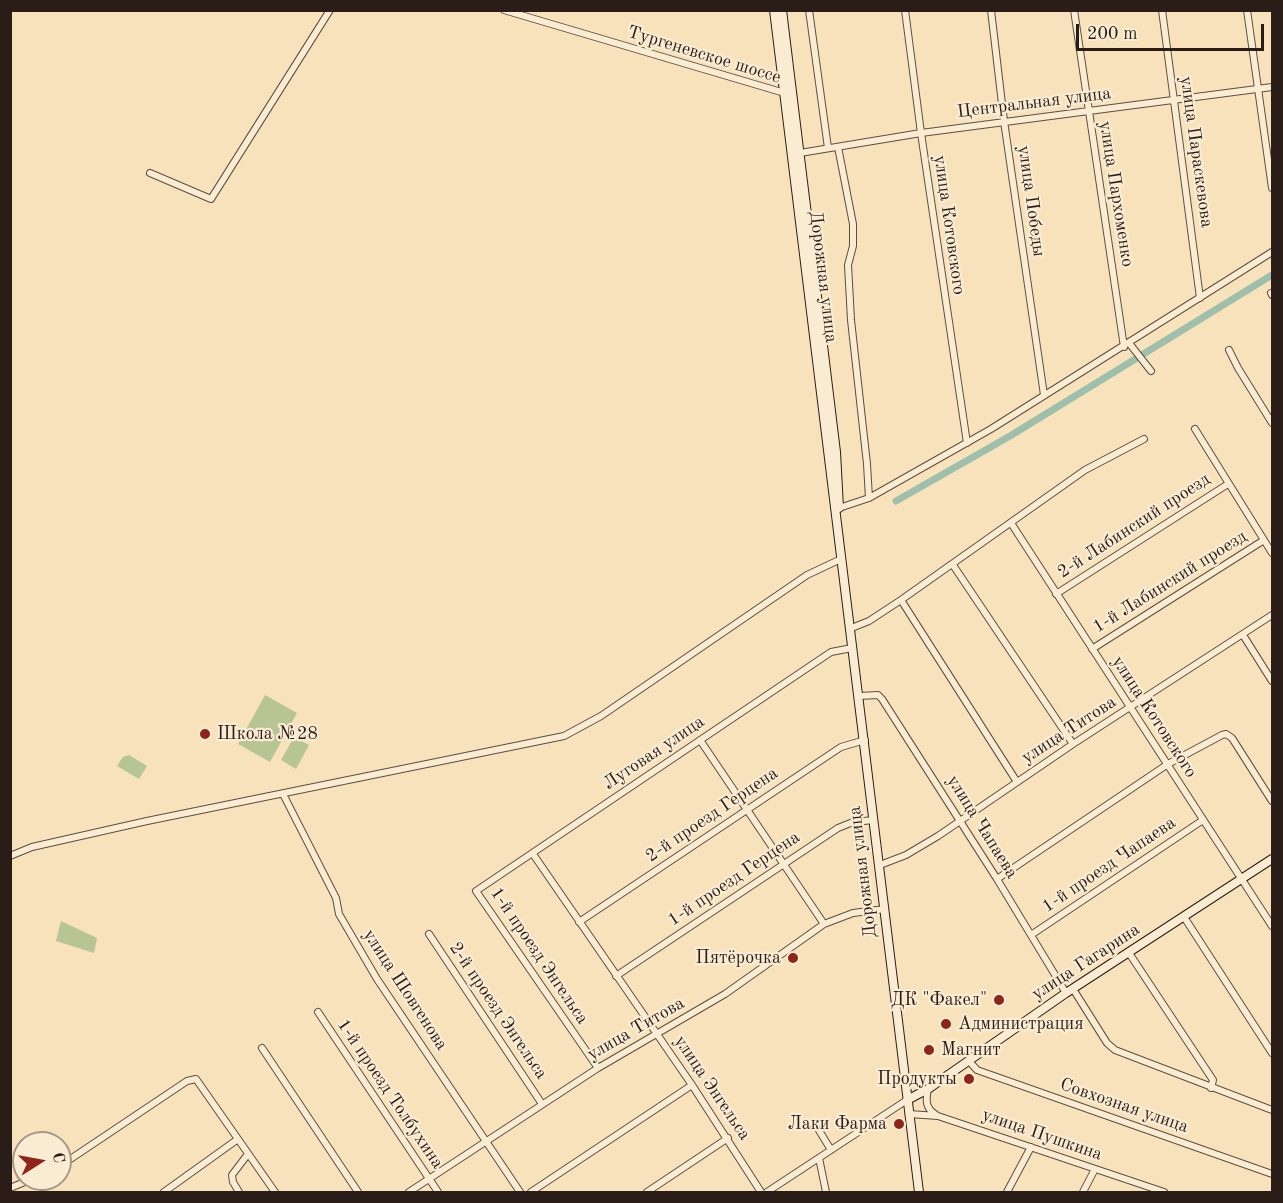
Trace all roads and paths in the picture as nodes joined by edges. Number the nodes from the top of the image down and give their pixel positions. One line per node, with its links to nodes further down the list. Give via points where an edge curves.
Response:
1 (330, 10): 21 (street, via 211,199)
2 (504, 10): 13 (street, Тургеневское шоссе)
3 (774, 10): 13 (main road, Дорожная улица)
4 (782, 10): 13 (main road, Дорожная улица)
5 (809, 10): 19 (street)
6 (905, 10): 17 (street, улица Котовского)
7 (991, 10): 16 (street, улица Победы)
8 (1074, 10): 15 (street, улица Пархоменко)
9 (1162, 10): 14 (street, улица Параскевова)
10 (1247, 10): 12 (street)
11 (1272, 87): 12 (street, Центральная улица)
12 (1257, 89): 14 (street, Центральная улица); 22 (street)
13 (788, 94): 20 (main road, Дорожная улица); 38 (main road, Дорожная улица)
14 (1174, 100): 15 (street, Центральная улица); 24 (street, улица Параскевова)
15 (1088, 112): 16 (street, Центральная улица); 25 (street, улица Пархоменко)
16 (1004, 122): 17 (street, Центральная улица); 28 (street, улица Победы)
17 (921, 132): 18 (street, Центральная улица); 32 (street, улица Котовского)
18 (838, 147): 19 (street, Центральная улица); 34 (street, via 852,224 853,246 848,265 851,320)
19 (828, 148): 20 (street, Центральная улица)
20 (800, 153): 35 (main road, Дорожная улица, via 836,452)
21 (150, 173)
22 (1272, 188)
23 (1272, 252): 24 (street)
24 (1200, 298): 25 (street)
25 (1127, 345): 27 (street, улица Пархоменко); 28 (street)
26 (1229, 350): 29 (street)
27 (1151, 371)
28 (1044, 395): 32 (street)
29 (1272, 423)
30 (1195, 429): 33 (street)
31 (1144, 439): 36 (street, via 1085,470)
32 (967, 443): 34 (street)
33 (1228, 484): 37 (street); 42 (street, 2-й Лабинский проезд)
34 (868, 498): 35 (street)
35 (839, 508): 38 (main road, Дорожная улица)
36 (1011, 524): 41 (street); 42 (street, улица Котовского)
37 (1264, 540): 39 (street); 48 (street, 1-й Лабинский проезд)
38 (839, 547): 40 (main road, Дорожная улица)
39 (1272, 553)
40 (841, 560): 45 (main road, Дорожная улица); 57 (street, via 807,575 601,716 564,736)
41 (953, 565): 43 (street); 54 (street)
42 (1056, 594): 48 (street, улица Котовского)
43 (901, 600): 45 (street); 56 (street)
44 (1272, 615): 46 (street, улица Титова)
45 (849, 629): 47 (main road, Дорожная улица)
46 (1242, 635): 49 (street); 51 (street, улица Титова)
47 (852, 648): 50 (main road, Дорожная улица); 52 (street, Луговая улица, via 831,652)
48 (1092, 649): 51 (street, улица Котовского)
49 (1272, 681)
50 (859, 696): 53 (main road, Дорожная улица); 61 (street, улица Чапаева, via 878,695 882,699)
51 (1131, 707): 54 (street, улица Титова); 55 (street, улица Котовского)
52 (700, 740): 59 (street); 63 (street, Луговая улица)
53 (865, 740): 59 (street, 2-й проезд Герцена, via 841,747); 60 (main road, Дорожная улица)
54 (1073, 744): 56 (street, улица Титова)
55 (1168, 764): 58 (street, via 1222,735 1229,735); 62 (street, улица Котовского); 68 (street)
56 (1017, 782): 61 (street, улица Титова)
57 (283, 794): 64 (street, via 32,847); 98 (street, улица Шовгенова, via 336,898 342,920)
58 (1272, 801)
59 (747, 810): 66 (street); 73 (street, 2-й проезд Герцена)
60 (874, 820): 66 (street, 1-й проезд Герцена, via 838,828); 67 (main road, Дорожная улица)
61 (960, 820): 67 (street, улица Титова, via 906,855); 68 (street, улица Чапаева)
62 (1203, 820): 69 (street, улица Котовского); 77 (street, 1-й проезд Чапаева)
63 (533, 854): 70 (street, Луговая улица); 73 (street, улица Энгельса)
64 (10, 856)
65 (1272, 859): 69 (main road, улица Гагарина)
66 (783, 864): 74 (street); 79 (street, 1-й проезд Герцена)
67 (880, 865): 71 (main road, Дорожная улица)
68 (997, 879): 77 (street, улица Чапаева)
69 (1242, 879): 72 (main road, улица Гагарина); 75 (street, улица Котовского)
70 (476, 891): 86 (street, 1-й проезд Энгельса)
71 (885, 909): 74 (street, улица Титова, via 852,914); 90 (main road, Дорожная улица)
72 (1184, 917): 78 (main road, улица Гагарина); 84 (street)
73 (579, 922): 79 (street, улица Энгельса)
74 (824, 924): 82 (street, улица Титова, via 724,994)
75 (1272, 926)
76 (429, 934): 91 (street, 2-й проезд Энгельса)
77 (1031, 934): 80 (street, улица Чапаева)
78 (1129, 953): 80 (main road, улица Гагарина); 88 (street, via 1213,1080)
79 (616, 976): 82 (street, улица Энгельса)
80 (1070, 991): 85 (main road, улица Гагарина); 88 (street, улица Чапаева, via 1110,1047)
81 (318, 1012): 106 (street, 1-й проезд Толбухина)
82 (656, 1033): 86 (street, улица Титова); 87 (street, улица Энгельса)
83 (262, 1048): 110 (street)
84 (1272, 1053)
85 (969, 1061): 89 (main road, улица Гагарина); 105 (street, Совхозная улица, via 976,1070)
86 (598, 1068): 91 (street, улица Титова)
87 (692, 1085): 96 (street, улица Энгельса); 114 (street)
88 (1211, 1088): 92 (street)
89 (928, 1089): 90 (main road, улица Гагарина); 94 (street, via 929,1110)
90 (907, 1100): 93 (main road, Дорожная улица); 100 (street, улица Гагарина)
91 (542, 1104): 98 (street, улица Титова)
92 (1271, 1108)
93 (909, 1114): 94 (street, улица Пушкина); 119 (main road, Дорожная улица)
94 (938, 1116): 99 (street, улица Пушкина)
95 (817, 1127): 100 (street)
96 (728, 1138): 115 (street); 116 (street, улица Энгельса)
97 (238, 1139): 101 (street); 102 (street, via 199,1082 192,1079); 107 (street)
98 (485, 1141): 106 (street, улица Титова); 113 (street, улица Шовгенова)
99 (1031, 1147): 104 (street, улица Пушкина); 120 (street)
100 (831, 1150): 103 (street, улица Гагарина)
101 (248, 1154): 108 (street, via 232,1175); 109 (street)
102 (72, 1158)
103 (819, 1158): 117 (street, улица Гагарина); 118 (street)
104 (1095, 1169): 121 (street); 122 (street, улица Пушкина)
105 (1272, 1174)
106 (429, 1180): 111 (street, улица Титова); 112 (street, 1-й проезд Толбухина)
107 (164, 1192)
108 (239, 1192)
109 (276, 1192)
110 (358, 1192)
111 (409, 1192)
112 (438, 1192)
113 (520, 1192)
114 (531, 1192)
115 (647, 1192)
116 (761, 1192)
117 (767, 1192)
118 (826, 1192)
119 (919, 1192)
120 (1007, 1192)
121 (1083, 1192)
122 (1159, 1192)

